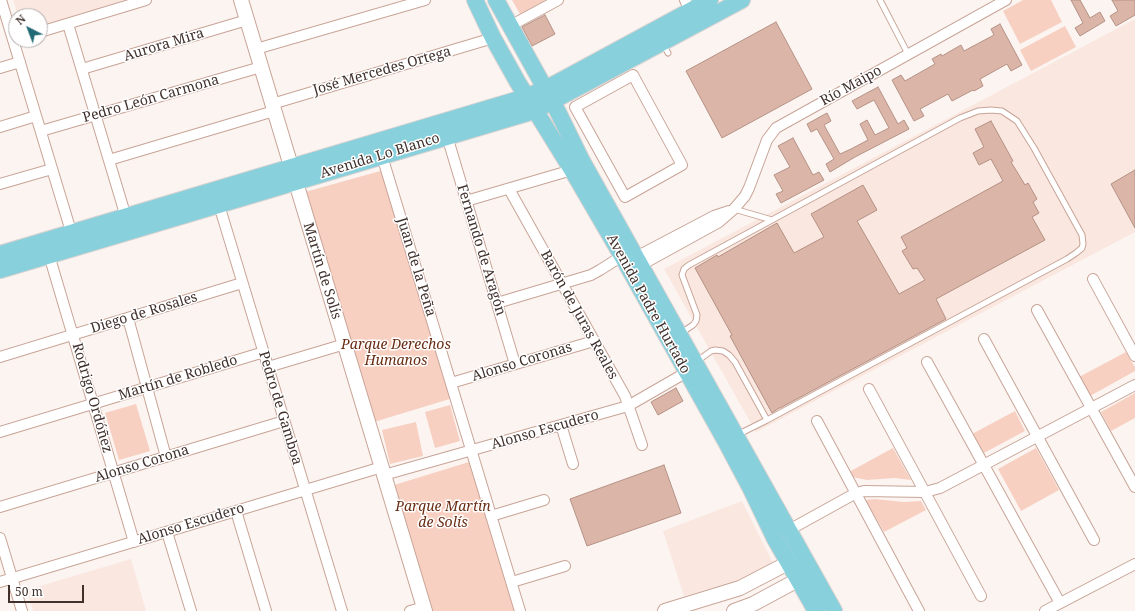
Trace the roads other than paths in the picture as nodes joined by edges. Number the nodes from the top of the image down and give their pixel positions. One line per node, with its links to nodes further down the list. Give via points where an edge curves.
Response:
1 (146, 0): 15 (street)
2 (241, 0): 13 (street, Martín de Solís)
3 (425, 0): 20 (street)
4 (475, 0): 18 (main road, Avenida Padre Hurtado)
5 (496, 0): 16 (main road, Avenida Padre Hurtado)
6 (558, 0): 16 (street)
7 (710, 0): 11 (main road, Avenida Lo Blanco)
8 (742, 0): 26 (main road, Avenida Lo Blanco, via 666,48)
9 (880, 0): 21 (lane)
10 (1006, 0): 21 (street, Río Maipo)
11 (688, 5): 26 (main road, Avenida Lo Blanco)
12 (2, 7): 14 (street)
13 (247, 20): 20 (street, Martín de Solís); 25 (street, Aurora Mira)
14 (8, 22)
15 (68, 24): 17 (street); 25 (street)
16 (510, 26): 26 (main road, Avenida Padre Hurtado)
17 (48, 30)
18 (493, 38): 27 (main road, Avenida Padre Hurtado); 28 (street, José Mercedes Ortega)
19 (17, 48): 22 (street)
20 (256, 49): 23 (street, Martín de Solís)
21 (908, 54): 45 (street, Río Maipo, via 776,128 767,140 745,196)
22 (20, 62): 24 (street); 31 (street)
23 (261, 67): 28 (street, Martín de Solís); 30 (street, Pedro León Carmona)
24 (0, 68)
25 (82, 69): 30 (street)
26 (548, 96): 27 (main road, Avenida Lo Blanco); 29 (main road, Avenida Lo Blanco); 51 (main road, Avenida Padre Hurtado)
27 (526, 97): 29 (main road, Avenida Padre Hurtado); 40 (main road, Avenida Lo Blanco)
28 (273, 107): 36 (street, José Mercedes Ortega); 40 (street, Martín de Solís)
29 (534, 111): 34 (main road, Avenida Lo Blanco); 39 (main road, Avenida Padre Hurtado)
30 (95, 115): 33 (street, Pedro León Carmona); 36 (street)
31 (36, 116): 32 (street); 33 (street)
32 (0, 127)
33 (41, 131): 38 (street)
34 (447, 136): 35 (main road, Avenida Lo Blanco); 43 (street, Fernando de Aragón)
35 (382, 156): 40 (main road, Avenida Lo Blanco); 71 (street, Juan de la Peña)
36 (109, 160): 46 (street)
37 (682, 165): 37 (street, via 633,75 576,108 625,197)
38 (52, 169): 41 (street); 48 (street)
39 (572, 170): 42 (street); 51 (main road, Avenida Padre Hurtado)
40 (293, 175): 44 (main road, Avenida Lo Blanco); 46 (main road, Avenida Lo Blanco); 63 (street, Martín de Solís)
41 (0, 184)
42 (509, 189): 43 (street); 55 (street, Barón de Juras Reales)
43 (466, 201): 56 (street, Fernando de Aragón)
44 (219, 205): 48 (main road, Avenida Lo Blanco); 54 (street, Pedro de Gamboa)
45 (734, 209): 47 (lane); 51 (street, Río Maipo, via 719,222)
46 (126, 217): 48 (main road, Avenida Lo Blanco)
47 (772, 220): 59 (lane, via 684,269 682,275 697,316 693,325); 78 (lane, via 960,118 978,111 992,110 1002,112 1017,121 1082,235 1083,244 1082,248 1067,259)
48 (74, 240): 49 (main road, Avenida Lo Blanco); 50 (main road, Avenida Lo Blanco)
49 (0, 254)
50 (49, 255): 52 (main road, Avenida Lo Blanco); 60 (street, Rodrigo Ordóñez)
51 (633, 259): 55 (street, Río Maipo); 59 (main road, Avenida Padre Hurtado); 70 (main road, Avenida Padre Hurtado)
52 (0, 270)
53 (1093, 279): 65 (street)
54 (242, 283): 58 (street, Diego de Rosales); 64 (street, Pedro de Gamboa)
55 (562, 284): 56 (street, Río Maipo); 62 (street, Barón de Juras Reales)
56 (497, 303): 68 (street, Fernando de Aragón)
57 (1037, 310): 77 (street)
58 (128, 318): 60 (street, Diego de Rosales); 73 (street)
59 (679, 334): 70 (main road, Avenida Padre Hurtado)
60 (73, 335): 66 (street, Diego de Rosales); 75 (street, Rodrigo Ordóñez)
61 (984, 339): 83 (street)
62 (594, 341): 68 (street, Alonso Coronas); 76 (street, Barón de Juras Reales)
63 (345, 344): 69 (street); 90 (street, Martín de Solís)
64 (264, 352): 69 (street, Pedro de Gamboa); 73 (street, Martín de Robledo)
65 (1135, 356)
66 (0, 357)
67 (927, 362): 89 (street)
68 (515, 364): 71 (street, Alonso Coronas)
69 (268, 367): 79 (street, Pedro de Gamboa)
70 (691, 367): 76 (street, Alonso Escudero); 78 (lane, via 711,351 723,351 729,355); 84 (main road, Avenida Padre Hurtado)
71 (451, 383): 86 (street, Juan de la Peña)
72 (1135, 385): 77 (street)
73 (147, 388): 75 (street, Martín de Robledo); 87 (street)
74 (869, 389): 94 (street)
75 (93, 404): 82 (street, Martín de Robledo); 91 (street, Rodrigo Ordóñez)
76 (628, 406): 81 (street, Alonso Escudero); 85 (street, Barón de Juras Reales)
77 (1091, 409): 83 (street); 92 (street)
78 (767, 420): 84 (lane)
79 (284, 421): 87 (street, Alonso Corona); 93 (street, Pedro de Gamboa)
80 (817, 421): 95 (street)
81 (561, 425): 86 (street, Alonso Escudero); 88 (street)
82 (0, 432)
83 (1038, 437): 89 (street); 103 (street)
84 (730, 438): 100 (main road, Avenida Padre Hurtado); 105 (main road, Avenida Padre Hurtado, via 748,482)
85 (642, 445)
86 (472, 450): 90 (street, Alonso Escudero); 99 (street, Juan de la Peña)
87 (166, 457): 91 (street, Alonso Corona)
88 (573, 464)
89 (984, 466): 94 (street, via 940,488); 115 (street)
90 (383, 471): 93 (street, Alonso Escudero); 116 (street, Martín de Solís)
91 (114, 473): 97 (street, Alonso Corona); 104 (street, Rodrigo Ordóñez)
92 (1135, 487)
93 (305, 490): 98 (street, Alonso Escudero); 120 (street, Pedro de Gamboa)
94 (925, 492): 95 (street); 114 (street)
95 (856, 493): 100 (street); 127 (street)
96 (544, 500): 99 (street)
97 (0, 508)
98 (236, 511): 101 (street, Alonso Escudero); 119 (street)
99 (491, 516): 112 (street, Juan de la Peña)
100 (789, 530): 107 (main road, Avenida Padre Hurtado)
101 (167, 532): 104 (street, Alonso Escudero); 118 (street)
102 (0, 538): 109 (street)
103 (1094, 540)
104 (134, 542): 109 (street, Alonso Escudero)
105 (788, 563): 107 (street); 110 (main road, Avenida Padre Hurtado); 113 (street, via 747,585)
106 (1135, 564): 115 (street)
107 (809, 565): 110 (street); 126 (main road, Avenida Padre Hurtado)
108 (565, 566): 112 (street)
109 (12, 578): 111 (street, Alonso Escudero); 117 (street)
110 (798, 580): 124 (street, via 753,604); 125 (main road, Avenida Padre Hurtado)
111 (0, 582)
112 (512, 582): 122 (street, Juan de la Peña)
113 (725, 592): 123 (street); 124 (street, via 724,602 727,608)
114 (981, 596)
115 (1060, 603): 128 (street)
116 (425, 609): 121 (street)
117 (22, 611)
118 (191, 611)
119 (266, 611)
120 (342, 611)
121 (410, 611)
122 (520, 611)
123 (665, 611)
124 (733, 611)
125 (816, 611)
126 (834, 611)
127 (919, 611)
128 (1045, 611)

